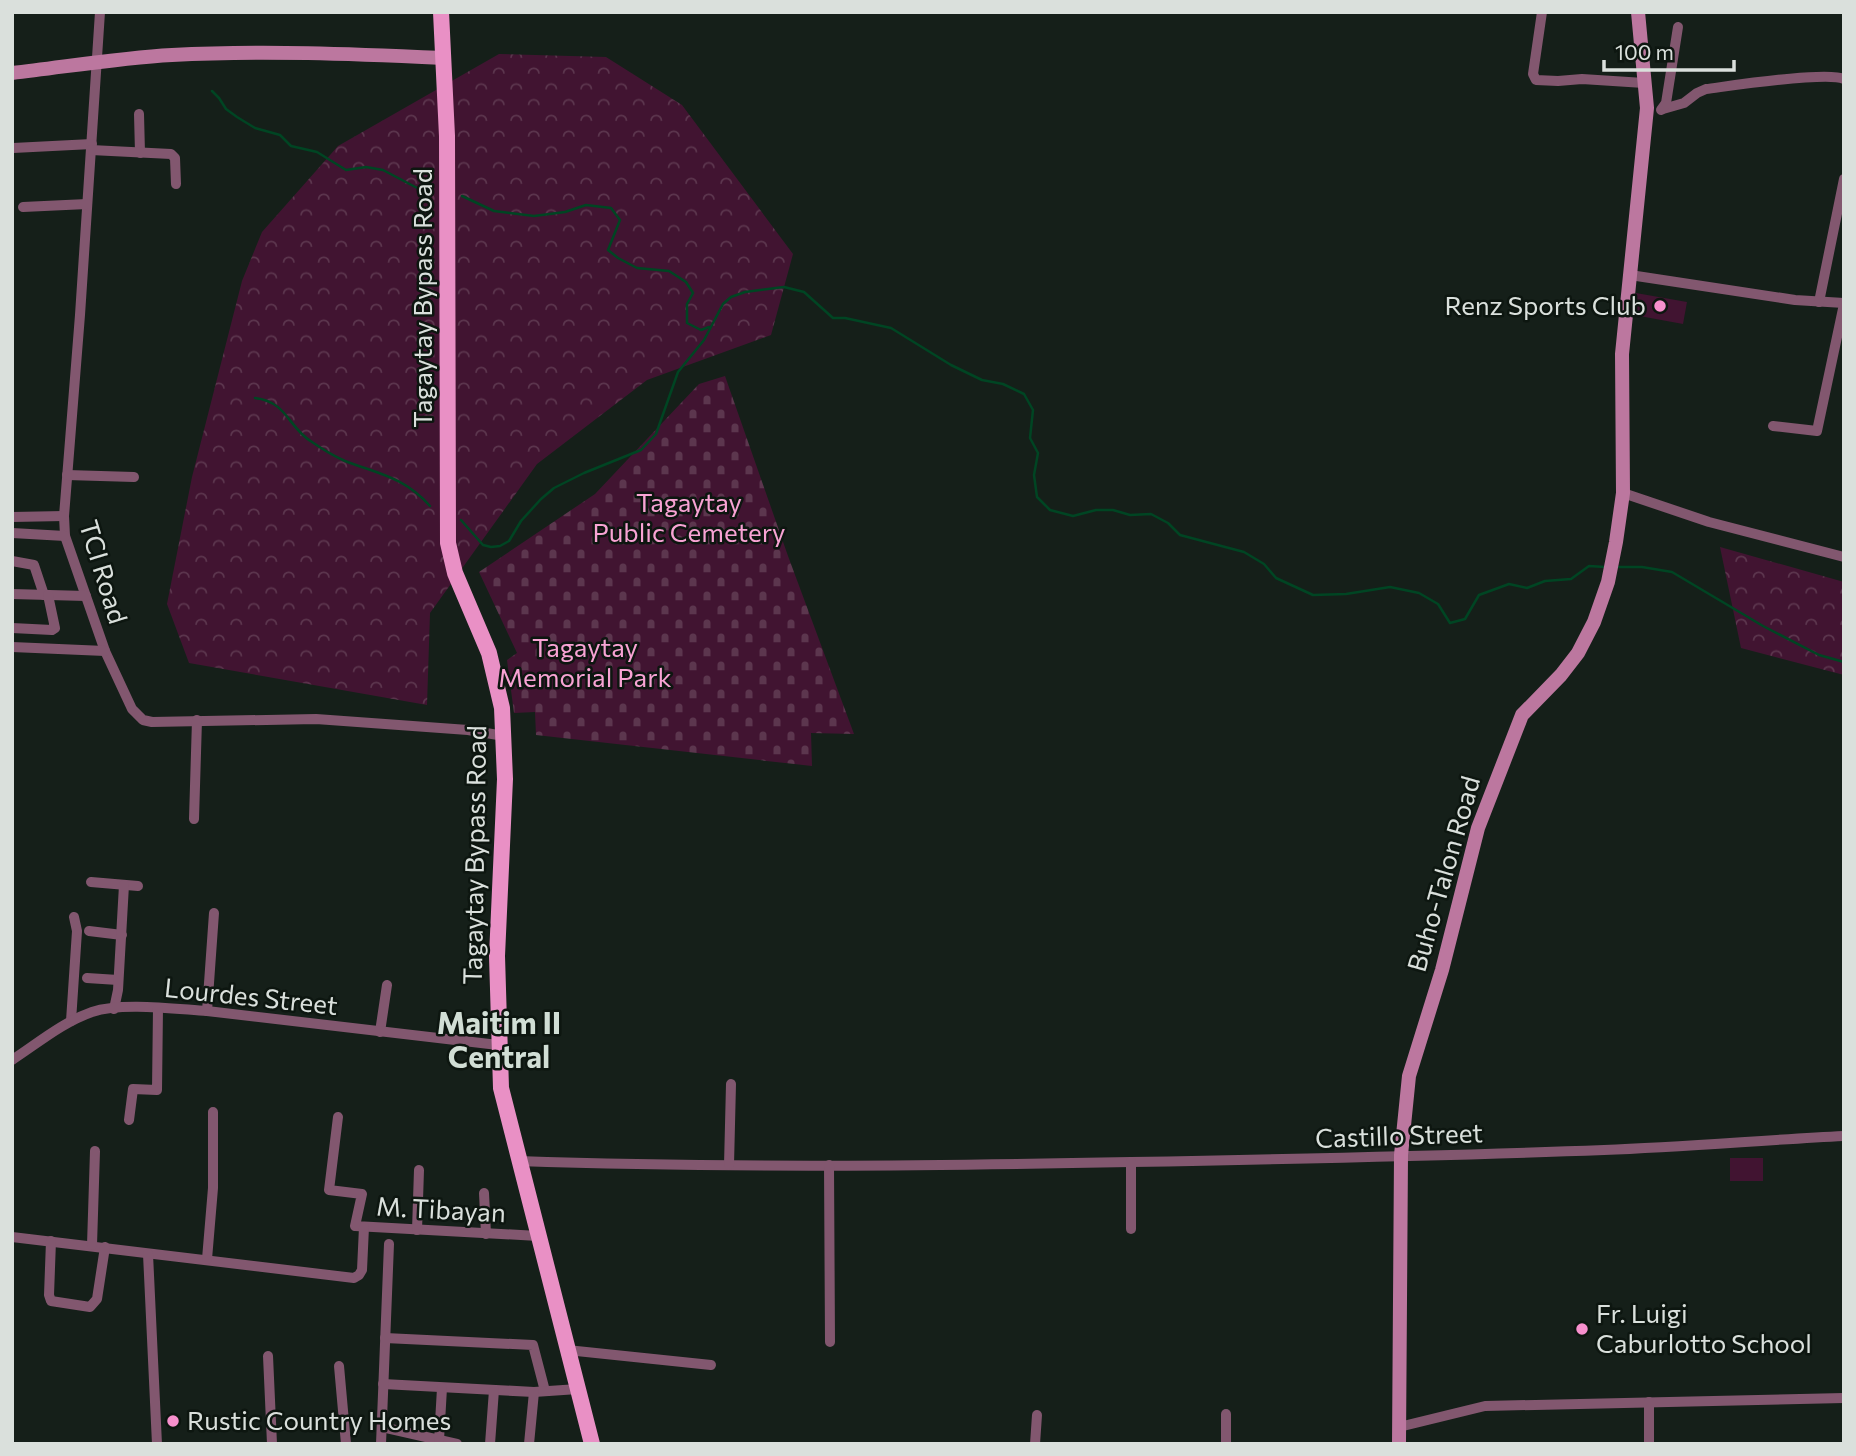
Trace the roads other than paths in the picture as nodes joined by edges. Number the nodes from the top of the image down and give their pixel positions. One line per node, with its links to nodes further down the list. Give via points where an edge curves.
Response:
1 (100, 12): 7 (street, TCI Road)
2 (441, 12): 6 (main road, Tagaytay Bypass Road)
3 (1542, 12): 10 (street, via 1533,74 1536,80)
4 (1638, 12): 10 (street, Buho-Talon Road)
5 (1678, 27): 11 (street)
6 (444, 58): 7 (street, via 204,54); 41 (main road, Tagaytay Bypass Road, via 448,543 455,573 491,661)
7 (97, 64): 8 (street); 14 (street, TCI Road)
8 (12, 73)
9 (1844, 79): 11 (street, via 1813,77 1706,89)
10 (1644, 83): 12 (street, Buho-Talon Road)
11 (1663, 109): 12 (street)
12 (1646, 113): 21 (street, Buho-Talon Road)
13 (139, 114): 16 (street)
14 (92, 147): 15 (street); 16 (street); 19 (street, TCI Road)
15 (13, 148)
16 (140, 153): 18 (street, via 171,154)
17 (1844, 179): 22 (street)
18 (176, 184)
19 (87, 204): 20 (street); 25 (street, TCI Road)
20 (23, 207)
21 (1630, 275): 22 (street); 27 (street, Buho-Talon Road, via 1622,354)
22 (1819, 302): 23 (street)
23 (1844, 304): 24 (street, via 1817,431)
24 (1773, 425)
25 (67, 475): 26 (street); 28 (street, TCI Road)
26 (134, 477)
27 (1623, 493): 32 (street, via 1721,526); 66 (street, Buho-Talon Road, via 1608,582 1594,622 1561,675 1522,715 1478,828 1409,1076)
28 (64, 516): 29 (street); 31 (street, TCI Road)
29 (12, 517)
30 (12, 533): 31 (street)
31 (65, 536): 36 (street, TCI Road)
32 (1844, 557)
33 (12, 561): 35 (street, via 34,565)
34 (12, 594): 35 (street)
35 (46, 595): 36 (street); 37 (street, via 55,628)
36 (86, 596): 39 (street, TCI Road)
37 (12, 628)
38 (12, 647): 39 (street)
39 (106, 651): 40 (street, TCI Road, via 132,709 142,720)
40 (197, 720): 41 (street, TCI Road, via 316,719); 42 (street)
41 (504, 736): 58 (main road, Tagaytay Bypass Road)
42 (194, 819)
43 (91, 882): 44 (street)
44 (124, 885): 45 (street); 49 (street)
45 (138, 886)
46 (214, 913): 55 (street)
47 (74, 918): 56 (street)
48 (89, 931): 49 (street)
49 (121, 935): 51 (street)
50 (87, 978): 51 (street)
51 (118, 980): 54 (street)
52 (387, 985): 57 (street)
53 (158, 1008): 54 (street, Lourdes Street); 55 (street, Lourdes Street); 63 (street, via 157,1090 132,1089)
54 (114, 1009): 56 (street, Lourdes Street)
55 (206, 1011): 57 (street, Lourdes Street)
56 (71, 1021): 59 (street, Lourdes Street)
57 (380, 1032): 58 (street, Lourdes Street)
58 (498, 1045): 67 (main road, Tagaytay Bypass Road, via 501,1088)
59 (12, 1060)
60 (732, 1084): 69 (street)
61 (213, 1112): 84 (street)
62 (338, 1116): 73 (street, M. Tibayan, via 329,1190 362,1194 355,1226)
63 (129, 1120)
64 (1844, 1136): 66 (street, Castillo Street)
65 (95, 1151): 81 (street)
66 (1401, 1156): 68 (street, Castillo Street); 101 (street, Buho-Talon Road)
67 (519, 1161): 69 (street, Castillo Street); 77 (main road, Tagaytay Bypass Road)
68 (1131, 1162): 70 (street, Castillo Street); 74 (street)
69 (729, 1165): 70 (street, Castillo Street)
70 (829, 1165): 86 (street)
71 (419, 1170): 75 (street)
72 (484, 1193): 76 (street)
73 (364, 1227): 75 (street, M. Tibayan); 84 (street, via 362,1270 354,1278)
74 (1131, 1229)
75 (416, 1230): 76 (street, M. Tibayan)
76 (486, 1234): 77 (street, M. Tibayan)
77 (538, 1236): 87 (main road, Tagaytay Bypass Road)
78 (12, 1237): 79 (street)
79 (51, 1241): 81 (street); 82 (street, via 51,1301 90,1307 97,1298)
80 (389, 1244): 85 (street)
81 (92, 1245): 82 (street)
82 (105, 1247): 83 (street)
83 (148, 1254): 84 (street); 103 (street)
84 (207, 1259)
85 (385, 1338): 91 (street); 95 (street, via 533,1345)
86 (830, 1342)
87 (567, 1350): 89 (street); 93 (main road, Tagaytay Bypass Road)
88 (268, 1356): 104 (street)
89 (711, 1365)
90 (338, 1366): 105 (street)
91 (383, 1384): 92 (street); 100 (street)
92 (442, 1388): 94 (street); 102 (street)
93 (578, 1389): 95 (street); 110 (main road, Tagaytay Bypass Road)
94 (494, 1390): 95 (street); 108 (street)
95 (540, 1391): 109 (street)
96 (1844, 1398): 97 (street)
97 (1649, 1402): 101 (street, via 1485,1406); 114 (street)
98 (1226, 1414): 112 (street)
99 (1037, 1415): 111 (street)
100 (382, 1427): 102 (street); 106 (street)
101 (1399, 1427): 113 (street, Buho-Talon Road)
102 (439, 1440): 107 (street)
103 (157, 1444)
104 (272, 1444)
105 (346, 1444)
106 (382, 1444)
107 (457, 1444)
108 (489, 1444)
109 (529, 1444)
110 (592, 1444)
111 (1035, 1444)
112 (1226, 1444)
113 (1399, 1444)
114 (1649, 1444)

